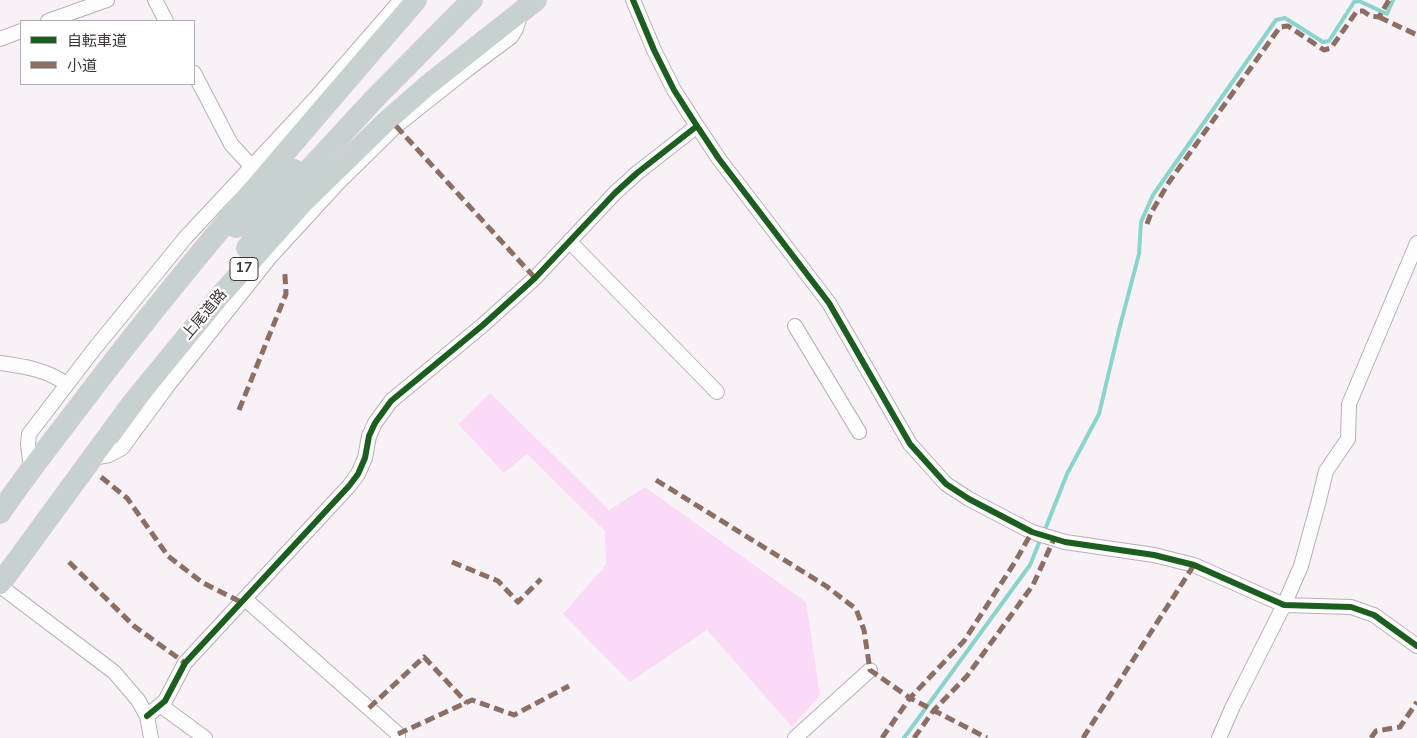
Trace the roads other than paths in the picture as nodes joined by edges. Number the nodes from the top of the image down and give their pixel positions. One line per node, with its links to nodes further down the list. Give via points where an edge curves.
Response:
1 (107, 0): 9 (street)
2 (155, 0): 10 (street)
3 (401, 0): 15 (street)
4 (416, 0): 19 (highway, via 268,171)
5 (455, 0): 19 (highway)
6 (472, 0): 23 (highway, via 304,175 203,304)
7 (633, 0): 14 (street, via 674,90)
8 (528, 6): 23 (highway, 上尾道路 / 17, via 426,87 304,202 221,295); 25 (street, via 511,37 396,126 338,183 271,256 122,448 109,455)
9 (51, 20)
10 (165, 20)
11 (20, 31): 12 (street)
12 (0, 38)
13 (195, 75): 15 (street, via 231,144)
14 (697, 126): 16 (street, via 615,193); 30 (street, via 830,303 910,444 946,484 1032,532 1065,542 1154,555 1194,565)
15 (252, 167): 21 (street, via 186,237)
16 (570, 242): 22 (street); 29 (street, via 483,325 392,401 375,423 358,474)
17 (1417, 243): 30 (street, via 1349,404 1348,439 1326,471 1301,566)
18 (795, 326): 24 (street)
19 (127, 344): 26 (highway)
20 (0, 363): 21 (street, via 46,373)
21 (66, 384): 26 (street, via 29,434)
22 (717, 392)
23 (131, 406): 25 (highway, 上尾道路 / 17)
24 (858, 432)
25 (92, 458): 28 (highway, 上尾道路 / 17)
26 (31, 469): 27 (highway)
27 (0, 513)
28 (0, 585): 34 (street, via 114,672)
29 (245, 599): 33 (street, via 186,663); 37 (street, via 398,734)
30 (1284, 605): 31 (street, via 1351,607 1374,615); 39 (street)
31 (1417, 646)
32 (870, 670): 38 (street)
33 (160, 705): 34 (street); 36 (street)
34 (147, 716): 35 (street)
35 (151, 738)
36 (205, 738)
37 (398, 738)
38 (795, 738)
39 (1219, 738)

